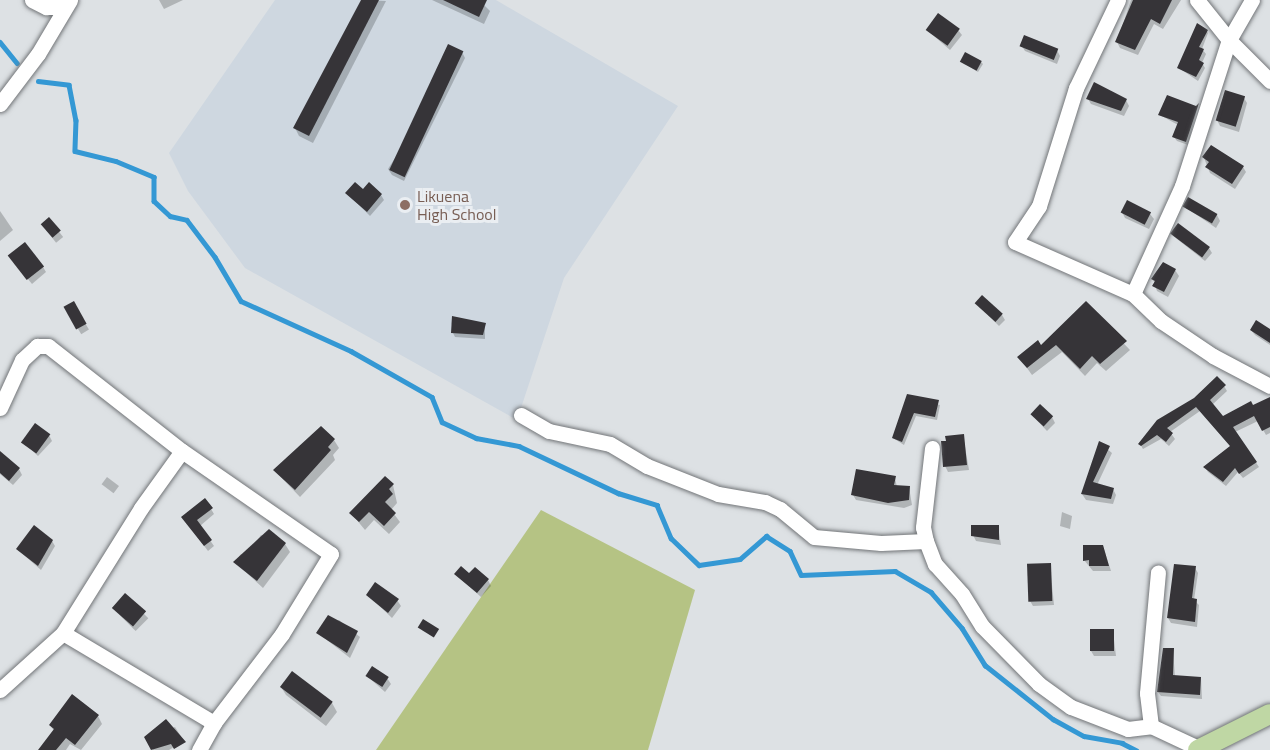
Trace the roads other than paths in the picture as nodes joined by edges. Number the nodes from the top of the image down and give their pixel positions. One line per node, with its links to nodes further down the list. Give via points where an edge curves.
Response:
1 (32, 0): 5 (street, via 46,7)
2 (1118, 0): 9 (street, via 1076,88 1039,206 1015,243)
3 (1197, 0): 6 (street)
4 (1252, 0): 6 (street)
5 (67, 3): 8 (street, via 38,54)
6 (1228, 40): 7 (street); 9 (street, via 1182,186)
7 (1270, 81)
8 (0, 104)
9 (1133, 294): 10 (street, via 1161,321)
10 (1270, 386)
11 (0, 408): 14 (street, via 22,360 37,346 48,346)
12 (521, 415): 15 (street, via 549,431 610,444 647,466 718,494 765,502 780,509 814,537 881,543)
13 (932, 448): 15 (street, via 923,527)
14 (182, 451): 17 (street, via 141,508); 20 (street, via 331,554 282,634)
15 (926, 542): 21 (street, via 935,564 962,594 982,626 1039,684 1071,707 1106,723 1128,729)
16 (1158, 573): 21 (street, via 1147,693)
17 (63, 633): 18 (street); 20 (street)
18 (0, 690)
19 (1270, 714): 23 (main road)
20 (214, 723): 22 (street)
21 (1151, 726): 23 (street)
22 (199, 750)
23 (1199, 750)

